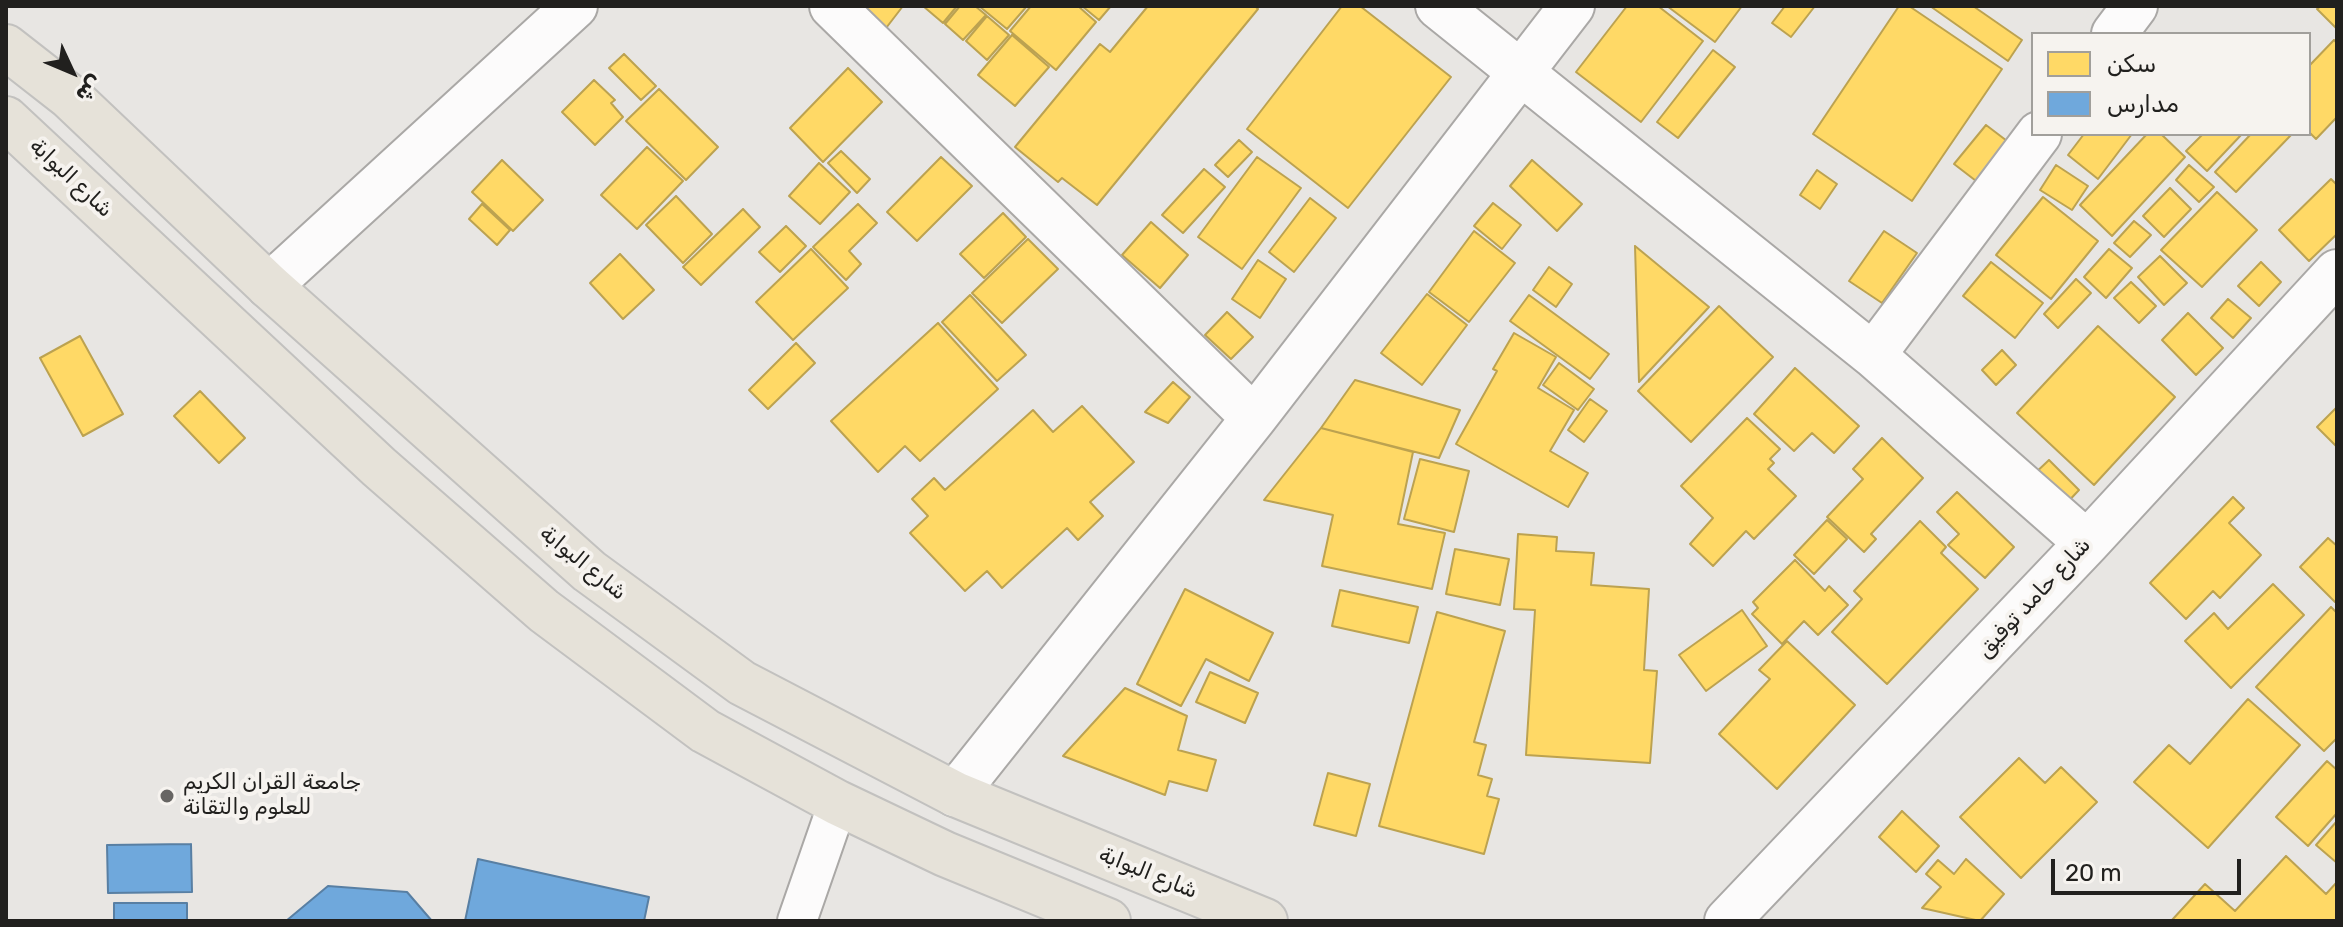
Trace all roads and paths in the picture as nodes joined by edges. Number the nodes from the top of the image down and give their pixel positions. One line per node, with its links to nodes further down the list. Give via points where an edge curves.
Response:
1 (575, 6): 12 (street)
2 (832, 6): 14 (street)
3 (1438, 6): 8 (street)
4 (1572, 6): 8 (street)
5 (2135, 6): 6 (street)
6 (2116, 32)
7 (6, 47): 12 (main road, شارع البوابة, via 70,97)
8 (1521, 73): 13 (street); 14 (street)
9 (6, 119): 17 (main road, شارع البوابة, via 379,467 544,611 705,731)
10 (2037, 136): 13 (street)
11 (2337, 272): 15 (street, شارع حامد توفيق)
12 (269, 286): 16 (main road, شارع البوابة, via 589,571 742,683)
13 (1873, 355): 15 (street)
14 (1254, 418): 16 (street)
15 (2087, 543): 21 (street, شارع حامد توفيق)
16 (955, 794): 20 (main road, شارع البوابة)
17 (838, 803): 18 (lane); 19 (main road, شارع البوابة)
18 (797, 921)
19 (1108, 921)
20 (1265, 921)
21 (1727, 921)

